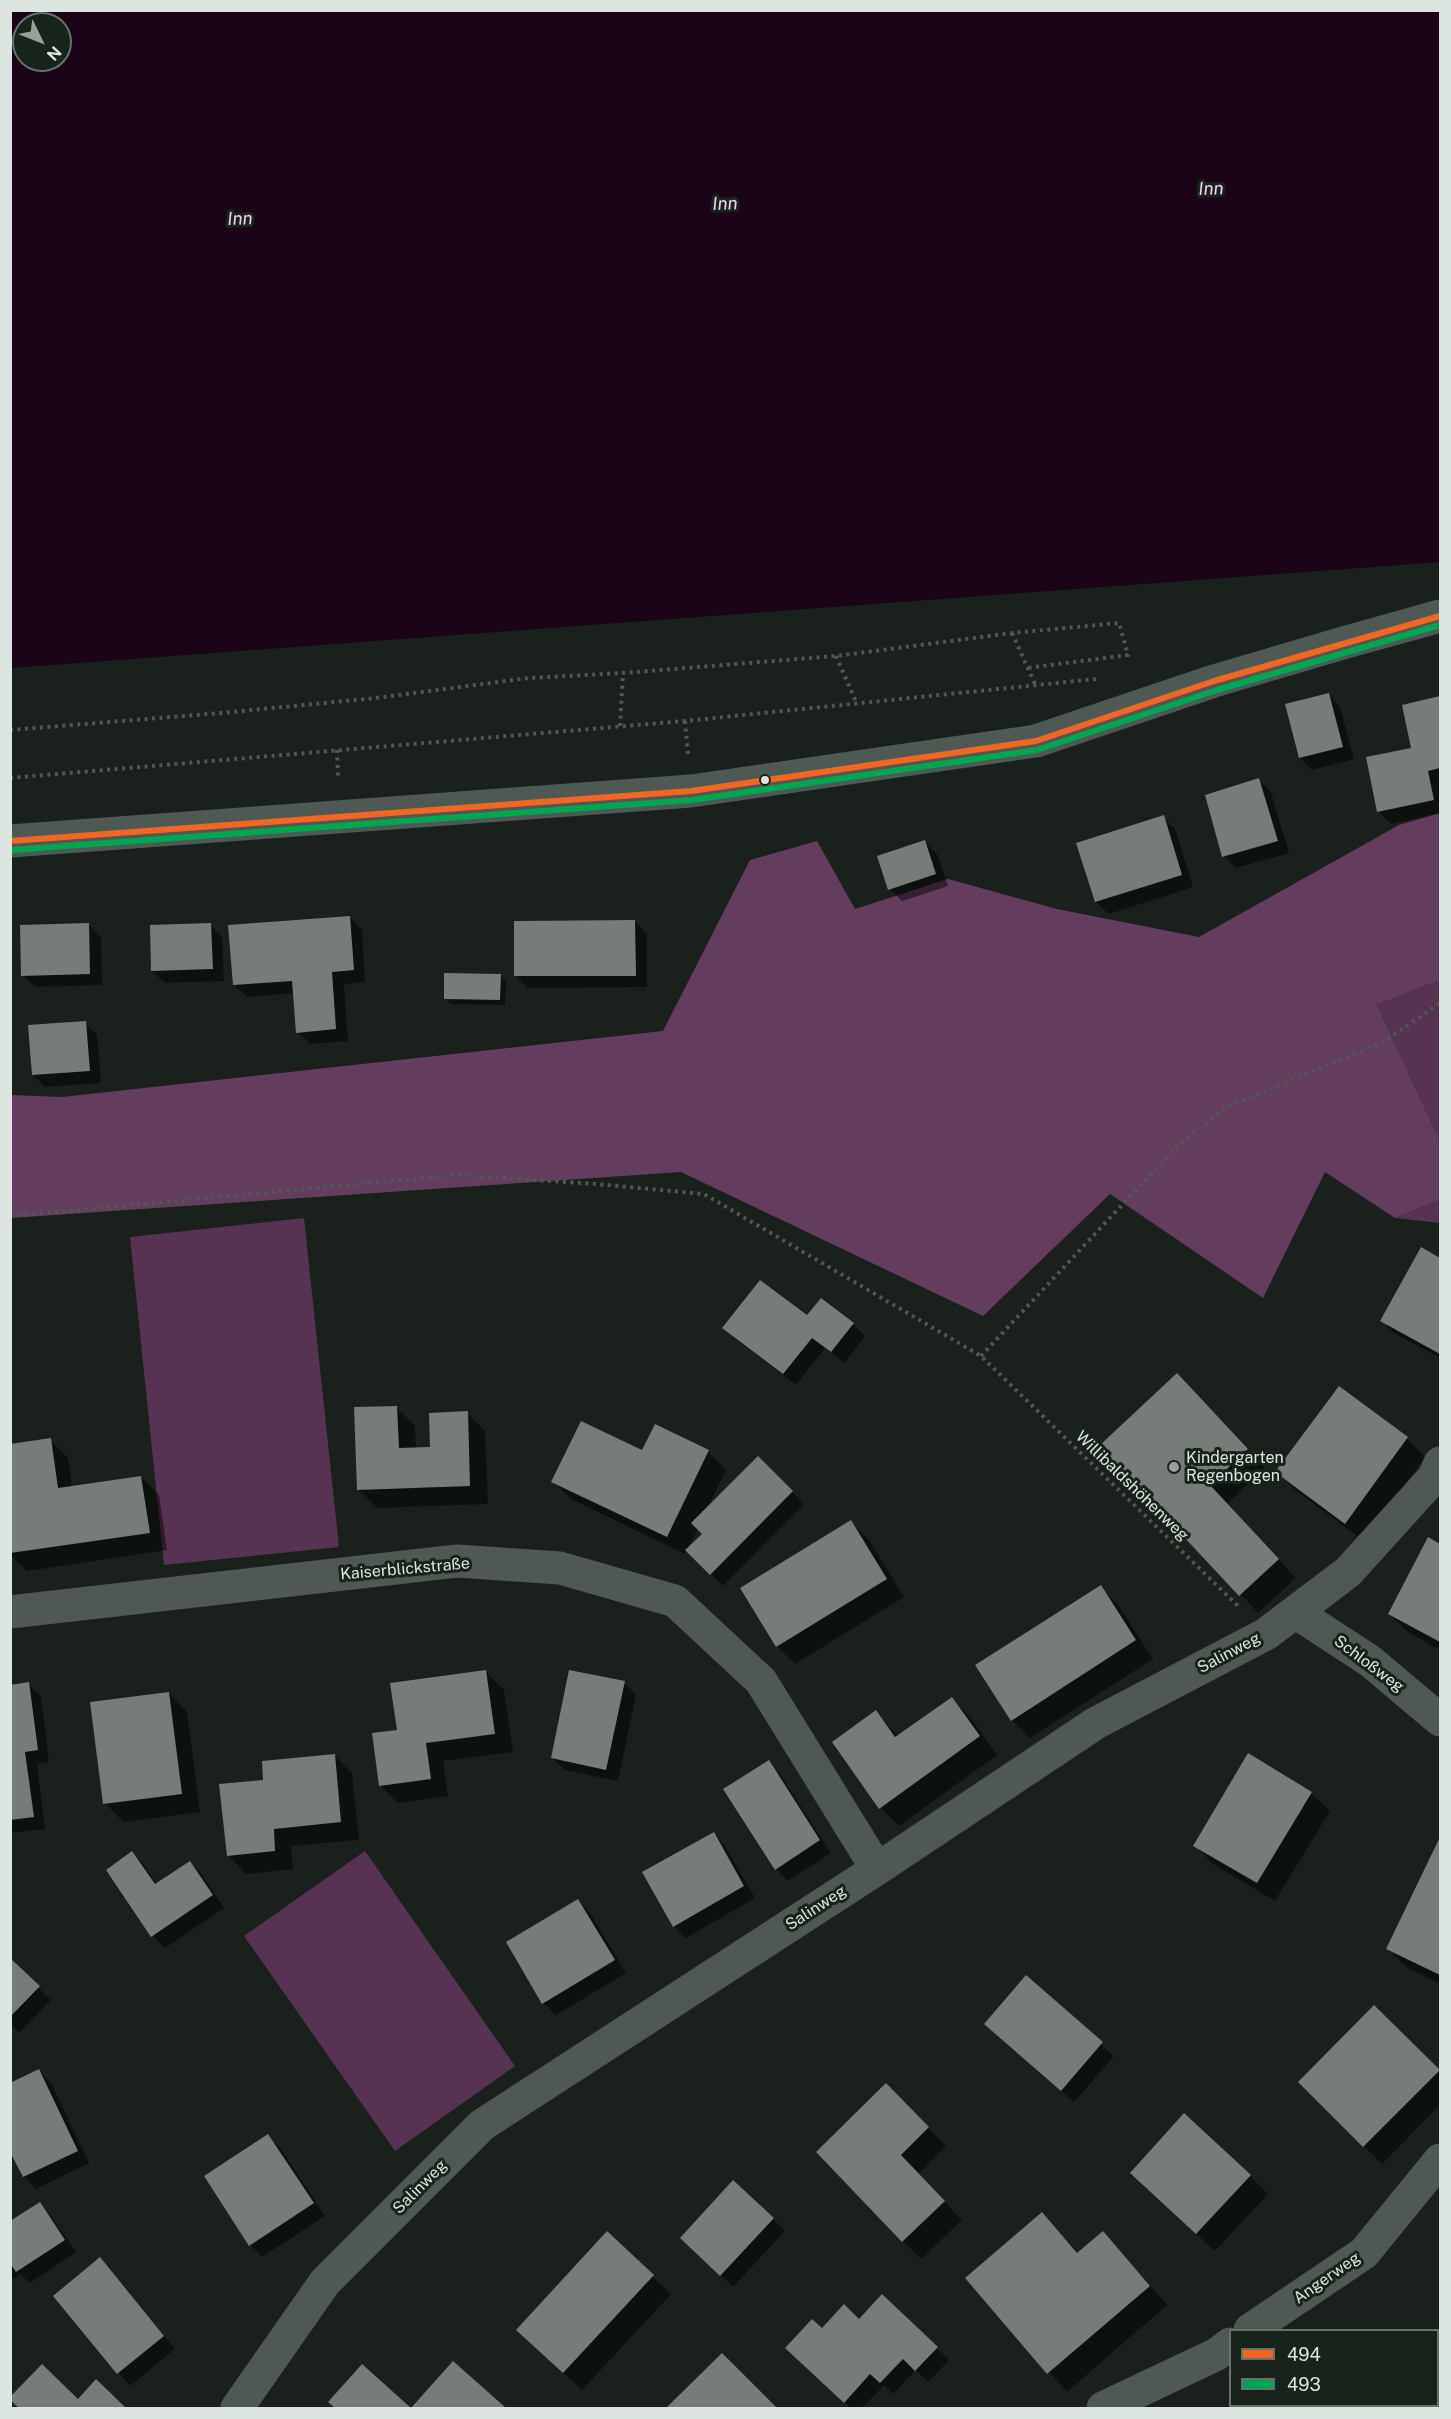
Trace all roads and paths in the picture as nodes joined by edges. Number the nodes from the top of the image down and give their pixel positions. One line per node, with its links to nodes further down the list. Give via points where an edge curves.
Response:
1 (1440, 616): 12 (main road, via 1214,681 1036,741 691,791)
2 (1012, 633): 3 (path); 4 (path); 4 (path, via 1119,623 1128,655)
3 (836, 656): 5 (path); 8 (path)
4 (1028, 668): 7 (path)
5 (623, 673): 9 (path); 10 (path, via 529,678 376,698)
6 (1101, 679): 7 (path)
7 (1035, 684): 8 (path)
8 (857, 705): 9 (path)
9 (620, 727): 11 (path)
10 (10, 730)
11 (10, 778)
12 (10, 841)
13 (1440, 1003): 15 (path, via 1383,1042 1225,1108 1177,1146)
14 (10, 1216): 15 (path, Willibaldshöhenweg, via 456,1176 704,1194)
15 (981, 1356): 19 (path, Willibaldshöhenweg)
16 (1440, 1463): 18 (street, Salinweg, via 1434,1477 1348,1572)
17 (10, 1612): 21 (street, Kaiserblickstraße, via 457,1561 560,1568 675,1601 761,1681)
18 (1295, 1612): 19 (street, Salinweg); 20 (street, Schloßweg, via 1370,1661)
19 (1266, 1634): 21 (street, Salinweg, via 1096,1723)
20 (1440, 1720)
21 (877, 1869): 25 (street, Salinweg, via 482,2125 325,2282)
22 (1440, 2160): 23 (street, Angerweg, via 1364,2253)
23 (1254, 2329)
24 (1229, 2345): 26 (street)
25 (237, 2409)
26 (1103, 2409)

